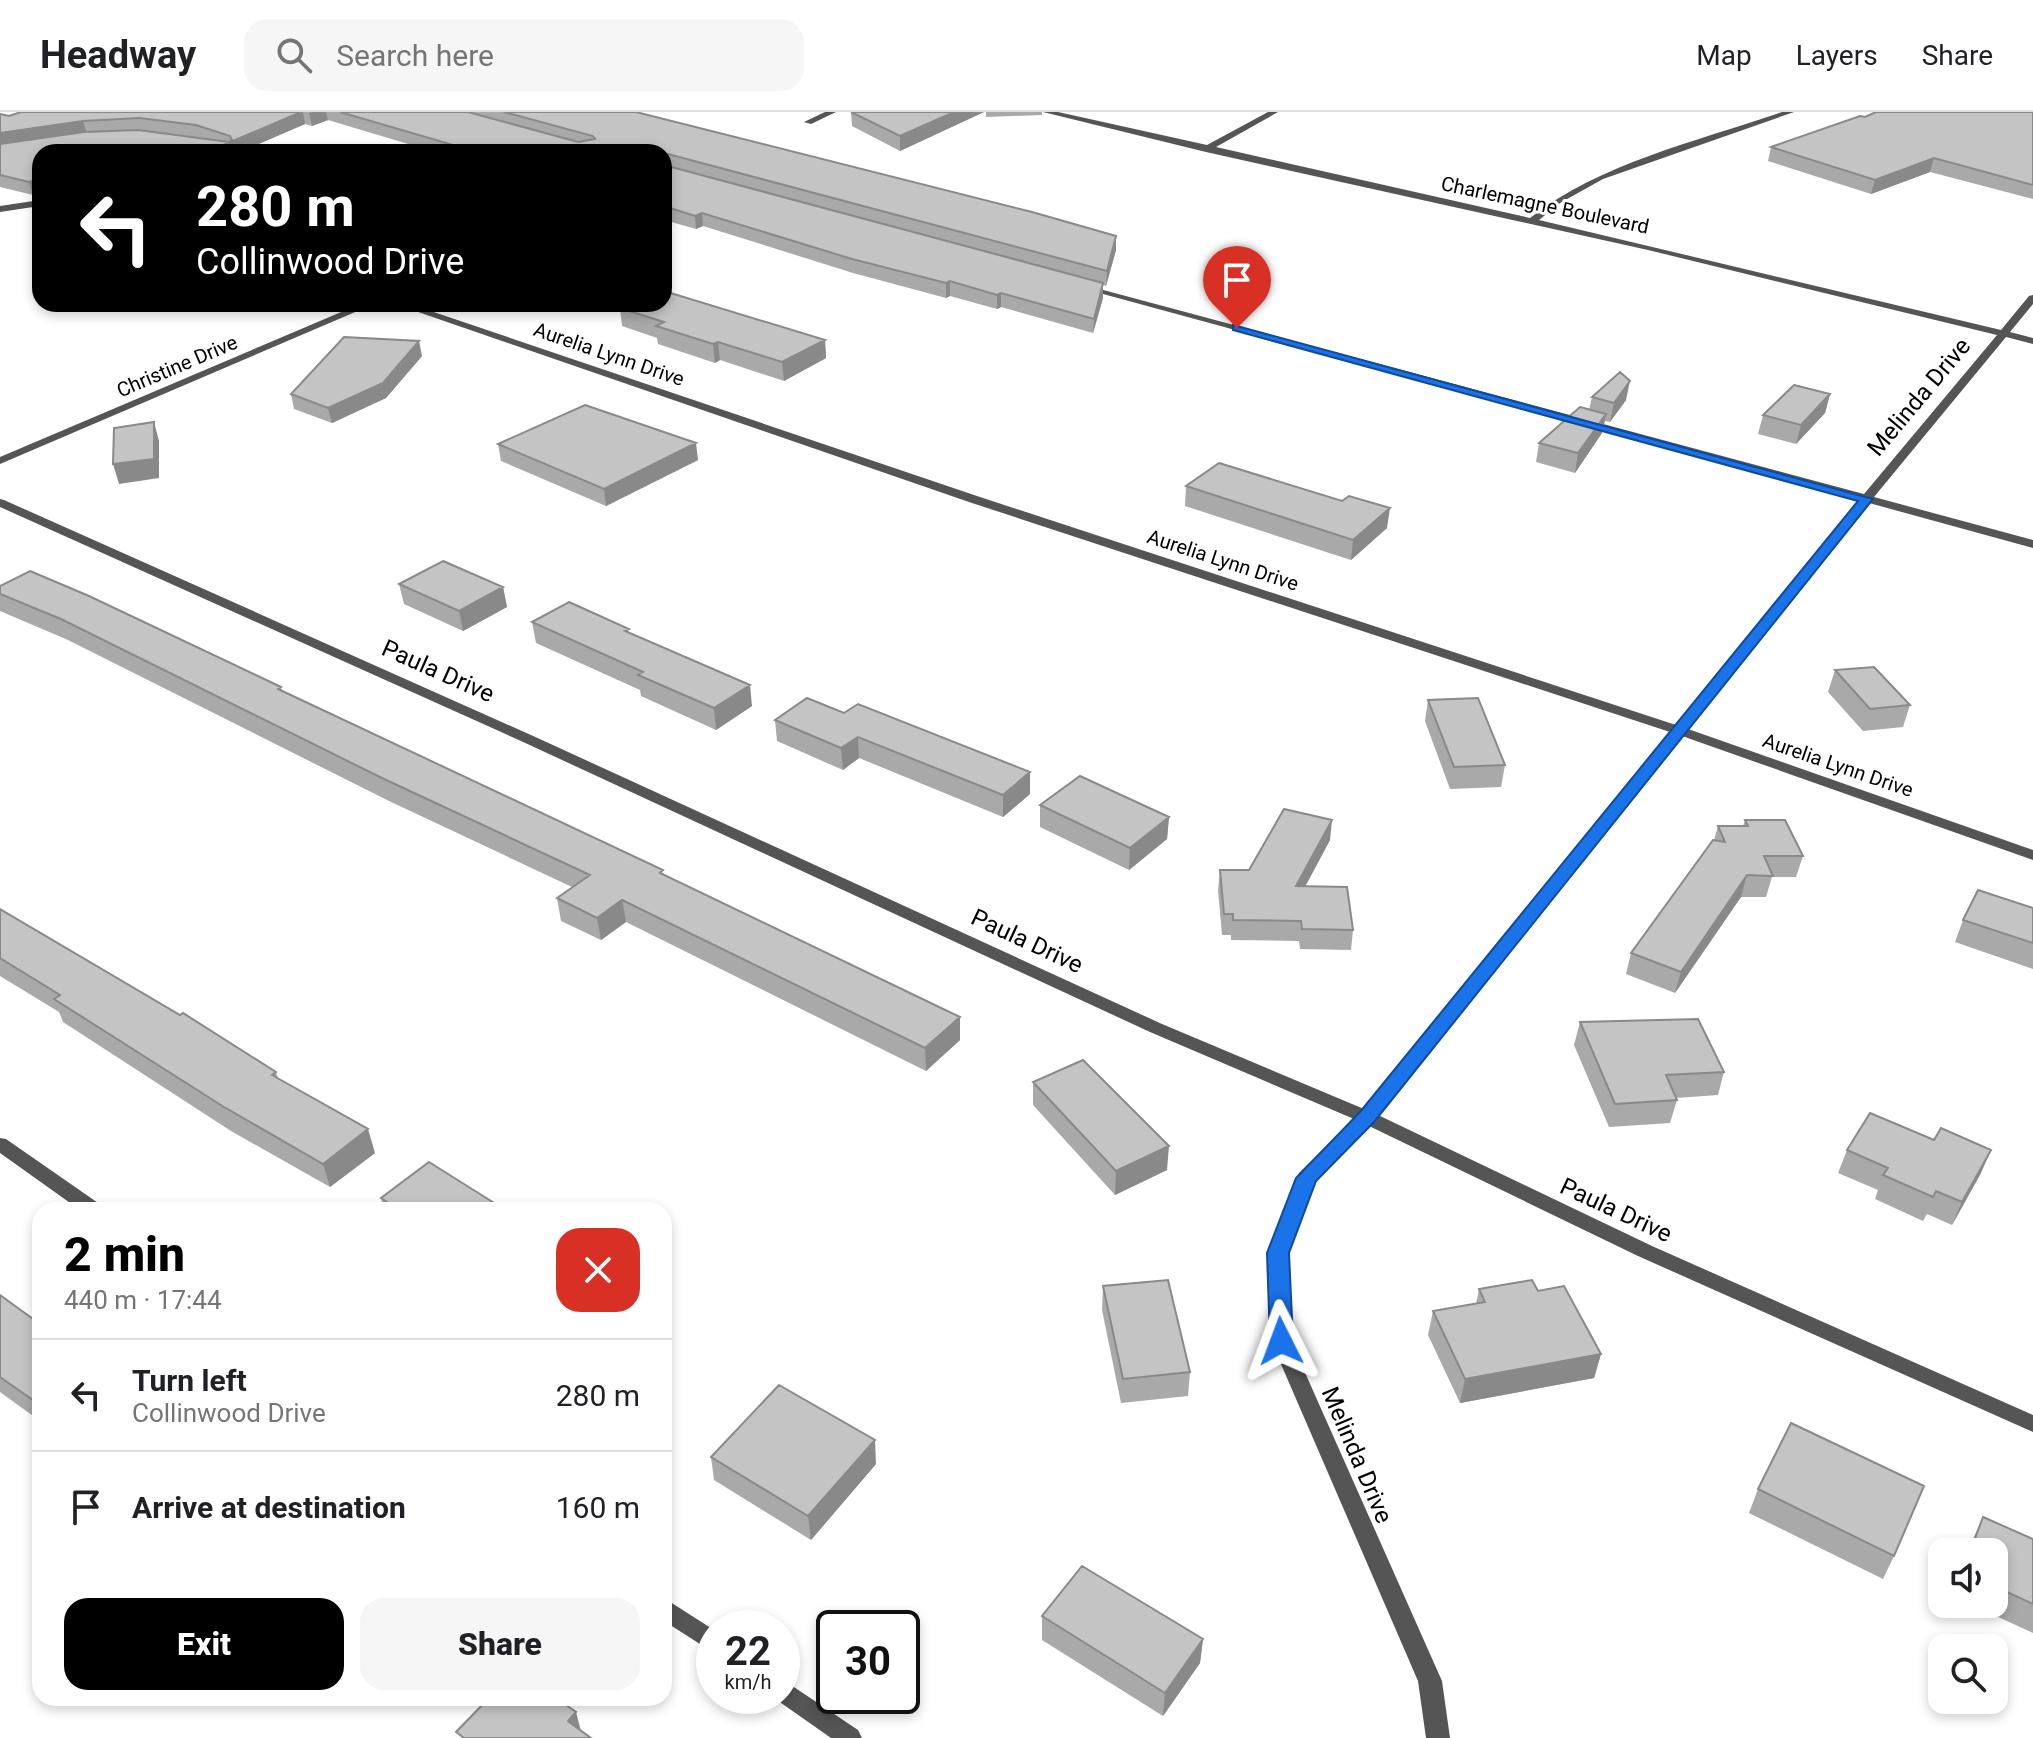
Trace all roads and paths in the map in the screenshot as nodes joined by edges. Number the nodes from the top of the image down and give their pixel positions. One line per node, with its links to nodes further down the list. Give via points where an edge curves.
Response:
1 (832, 112): 5 (street)
2 (1047, 112): 6 (street, Charlemagne Boulevard)
3 (1274, 112): 6 (street)
4 (1790, 112): 9 (street, via 1600,177)
5 (808, 122)
6 (1206, 149): 9 (street, Charlemagne Boulevard)
7 (32, 204): 8 (street)
8 (0, 209)
9 (1532, 221): 14 (street, Charlemagne Boulevard)
10 (1068, 282): 17 (street)
11 (2033, 298): 14 (street, Melinda Drive)
12 (350, 312): 16 (street, Christine Drive)
13 (423, 312): 20 (street, Aurelia Lynn Drive, via 960,495)
14 (2005, 333): 15 (street, Charlemagne Boulevard); 17 (street, Melinda Drive)
15 (2033, 341)
16 (0, 461)
17 (1866, 499): 19 (street); 20 (street, Melinda Drive)
18 (0, 503): 22 (street, Paula Drive, via 1156,1028)
19 (2033, 544)
20 (1681, 731): 21 (street, Aurelia Lynn Drive); 22 (street, Melinda Drive)
21 (2033, 855)
22 (1367, 1117): 25 (street, Paula Drive, via 1645,1251); 30 (street, Melinda Drive, via 1306,1178 1278,1253 1281,1341 1430,1681)
23 (0, 1144): 24 (street)
24 (83, 1202)
25 (2033, 1424)
26 (672, 1614): 27 (street)
27 (696, 1630)
28 (800, 1703): 29 (street)
29 (850, 1738)
30 (1438, 1738)

